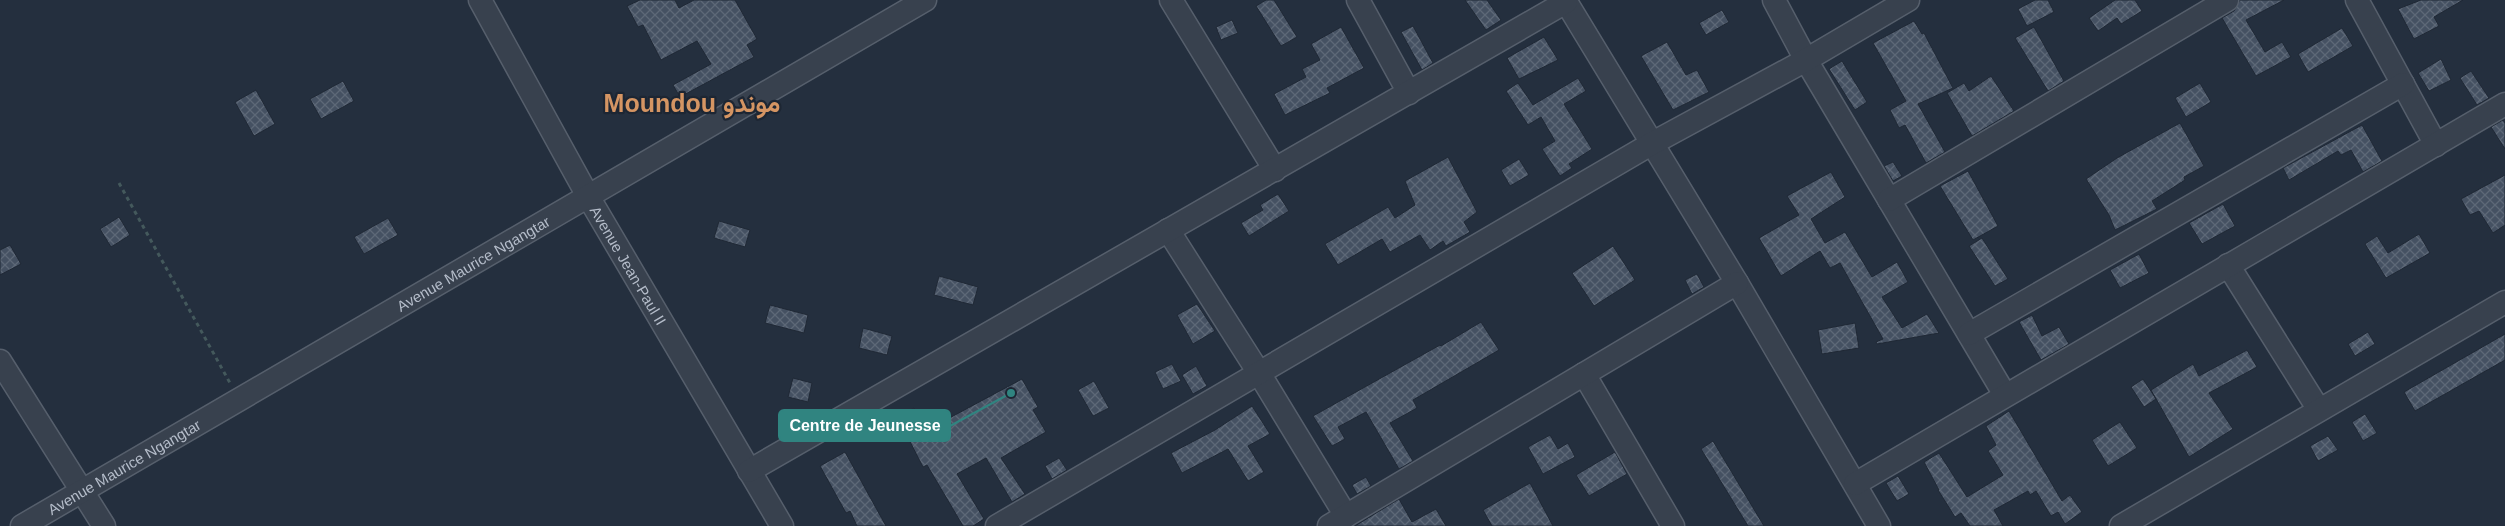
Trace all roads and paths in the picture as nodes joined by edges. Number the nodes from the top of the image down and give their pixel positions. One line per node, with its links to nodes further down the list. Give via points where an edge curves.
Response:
1 (925, 0): 18 (street, Avenue Maurice Ngangtar)
2 (1171, 0): 16 (street)
3 (1358, 0): 12 (street)
4 (1774, 0): 10 (street)
5 (1908, 0): 10 (street)
6 (2227, 0): 19 (street)
7 (2356, 0): 11 (street)
8 (1566, 1): 12 (street); 14 (street)
9 (485, 2): 18 (street, Avenue Jean-Paul II)
10 (1806, 60): 14 (street); 19 (street)
11 (2402, 84): 15 (street); 24 (street)
12 (1409, 93): 16 (street)
13 (2505, 104): 15 (street)
14 (1651, 144): 22 (street); 26 (street)
15 (2436, 144): 21 (street)
16 (1275, 170): 20 (street)
17 (119, 182): 29 (path)
18 (589, 198): 29 (street, Avenue Maurice Ngangtar); 31 (street, Avenue Jean-Paul II)
19 (1889, 200): 24 (street)
20 (1168, 230): 26 (street); 31 (street)
21 (2228, 266): 28 (street); 30 (street)
22 (1737, 283): 27 (street); 32 (street)
23 (2505, 302): 30 (street)
24 (1969, 334): 28 (street)
25 (0, 361): 33 (street)
26 (1259, 373): 34 (street); 39 (street)
27 (1584, 374): 34 (street); 40 (street)
28 (2005, 395): 32 (street)
29 (239, 400): 33 (street, Avenue Maurice Ngangtar)
30 (2319, 410): 35 (street)
31 (749, 471): 38 (street, Avenue Jean-Paul II)
32 (1855, 484): 41 (street)
33 (83, 490): 36 (street, Avenue Maurice Ngangtar); 37 (street)
34 (1337, 521)
35 (2135, 523)
36 (22, 526)
37 (104, 526)
38 (782, 526)
39 (997, 526)
40 (1673, 526)
41 (1879, 526)

